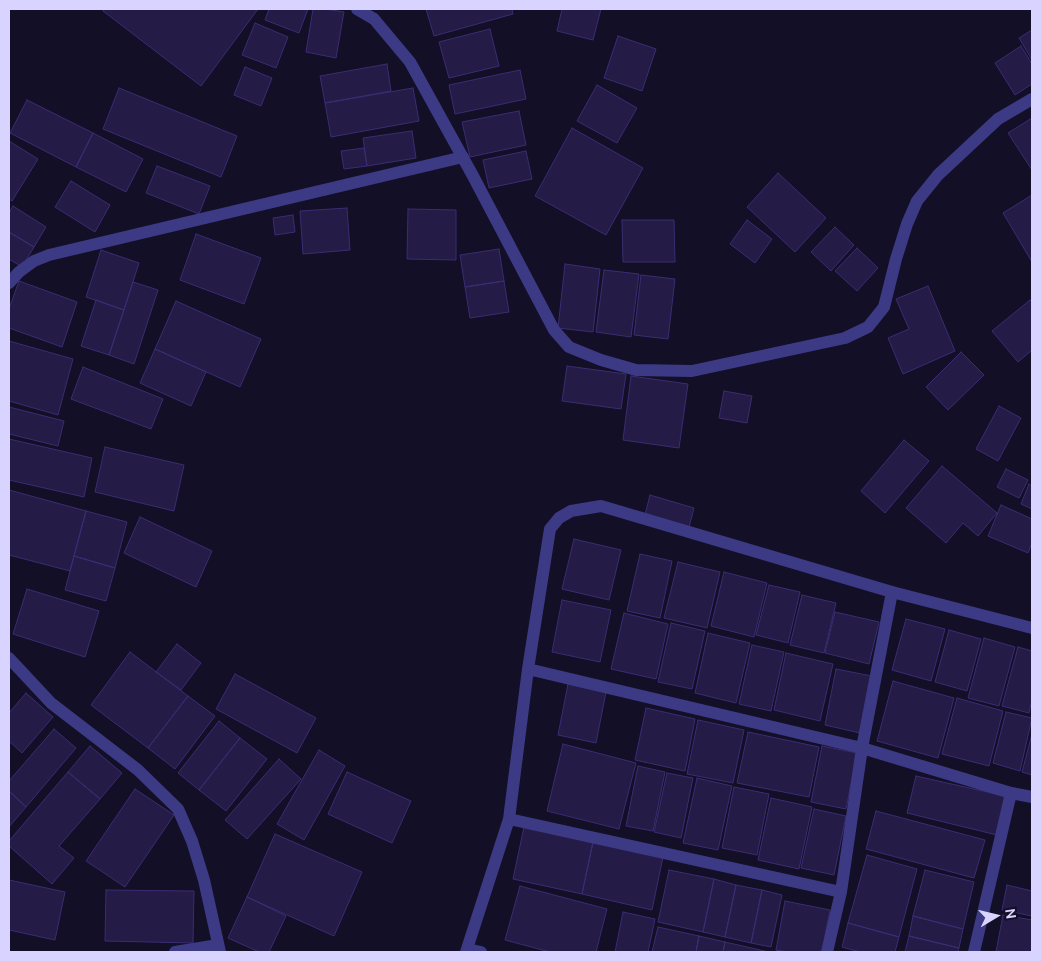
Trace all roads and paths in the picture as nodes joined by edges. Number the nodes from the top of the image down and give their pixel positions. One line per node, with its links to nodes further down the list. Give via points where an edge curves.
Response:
1 (357, 9): 3 (street, via 374,19 410,62)
2 (1032, 99): 3 (street, via 998,119 938,175 917,201 906,224 884,307 868,327 845,338 692,370 636,370 570,347 554,330)
3 (463, 157): 4 (street, via 48,255 19,272)
4 (9, 284)
5 (892, 592): 6 (street); 8 (street, via 601,506 585,508 559,518 550,529); 9 (street)
6 (1032, 628)
7 (9, 658): 14 (street, via 51,703 138,770 178,809 204,880)
8 (528, 669): 9 (street); 12 (street)
9 (862, 748): 10 (street); 13 (street)
10 (1011, 793): 11 (street); 19 (street)
11 (1032, 797)
12 (509, 819): 13 (street); 15 (street)
13 (841, 892): 18 (street)
14 (219, 949): 16 (street)
15 (467, 951): 17 (street)
16 (175, 952)
17 (481, 952)
18 (827, 952)
19 (974, 952)

